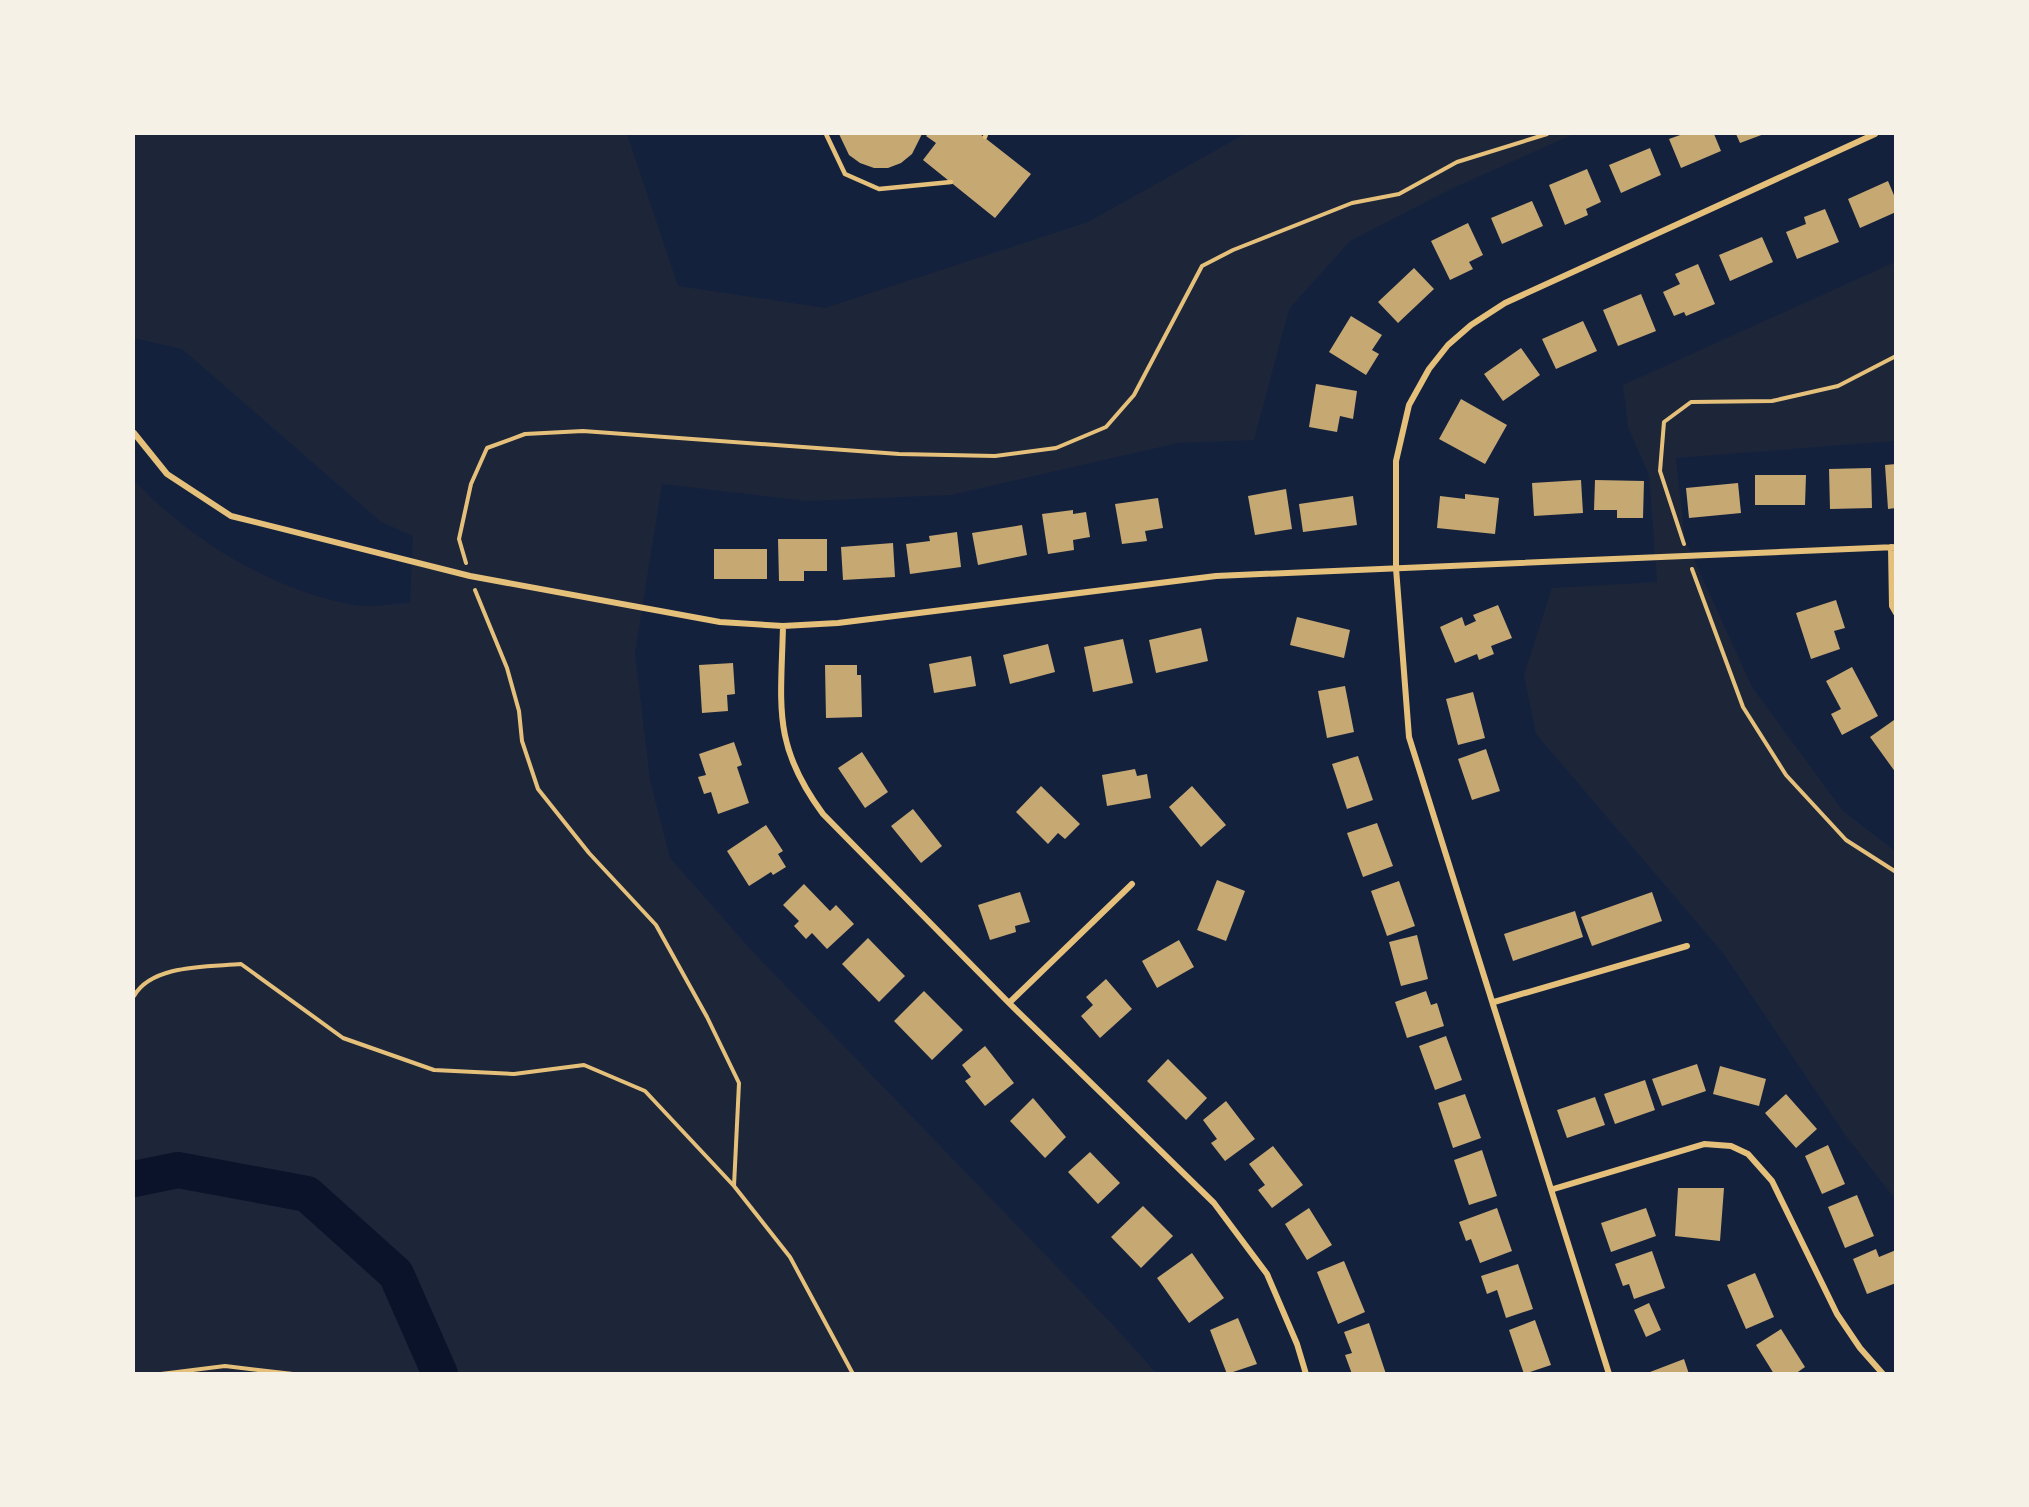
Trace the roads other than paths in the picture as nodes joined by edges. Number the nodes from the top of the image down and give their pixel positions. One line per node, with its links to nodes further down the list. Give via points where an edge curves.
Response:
1 (826, 134): 3 (lane, via 845,174 879,189)
2 (1875, 134): 6 (street, via 1505,303 1448,345 1409,405 1396,461)
3 (951, 182)
4 (134, 433): 8 (street, via 167,474 231,516 470,576 720,622)
5 (1893, 547): 6 (street); 7 (street, via 1892,606)
6 (1396, 568): 8 (street, via 1216,576 838,623); 11 (street, via 1409,737)
7 (1896, 613)
8 (783, 626): 12 (street, via 781,721 788,755 802,786 823,814)
9 (1132, 884): 12 (street)
10 (1687, 946): 11 (street)
11 (1494, 1002): 13 (street)
12 (1009, 1003): 14 (street, via 1214,1203 1267,1274)
13 (1553, 1189): 15 (street); 16 (street, via 1704,1144 1731,1146 1748,1154 1772,1181 1837,1314)
14 (1306, 1374)
15 (1610, 1374)
16 (1883, 1374)

